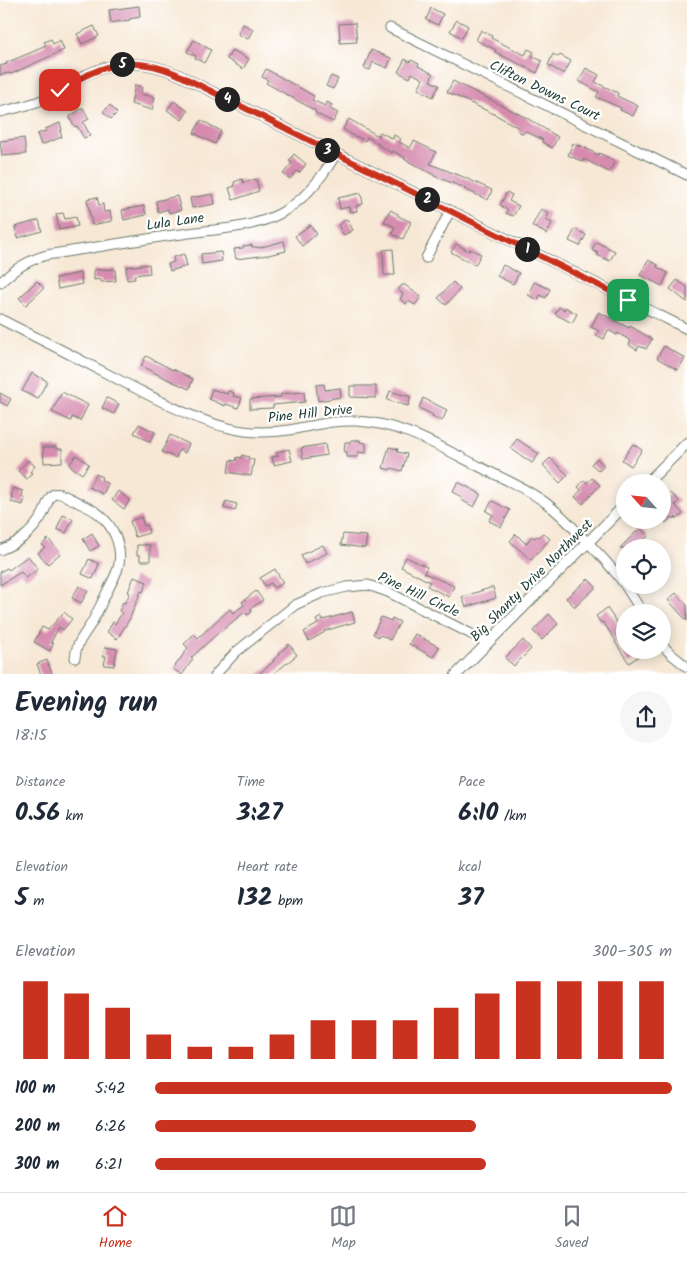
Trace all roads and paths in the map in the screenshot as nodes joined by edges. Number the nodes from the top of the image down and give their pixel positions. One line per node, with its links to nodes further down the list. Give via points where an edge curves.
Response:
1 (390, 28): 4 (street, Clifton Downs Court)
2 (0, 112): 3 (street, via 38,102 92,72 112,65 146,64 177,74)
3 (336, 154): 5 (street); 7 (street, Lula Lane, via 325,172 297,202 263,220 47,255 20,266)
4 (687, 176)
5 (450, 211): 6 (street); 9 (street)
6 (426, 258)
7 (0, 283)
8 (0, 319): 13 (street, Pine Hill Drive, via 206,422 239,430 268,432 325,422 356,421 411,433 546,503)
9 (687, 329)
10 (687, 444): 11 (street)
11 (656, 474)
12 (616, 514): 13 (street, Big Shanty Drive Northwest)
13 (588, 542): 15 (street, Pine Hill Drive); 16 (street, Big Shanty Drive Northwest)
14 (0, 550): 18 (street, via 29,533 52,495 58,493 104,518 110,526 118,544 118,567 80,639)
15 (616, 574)
16 (486, 644): 20 (street, Pine Hill Circle, via 388,592 368,585 347,587 322,592 296,605 236,652); 21 (street, Big Shanty Drive Northwest)
17 (671, 654): 19 (street)
18 (75, 658)
19 (687, 667)
20 (214, 674)
21 (456, 674)

